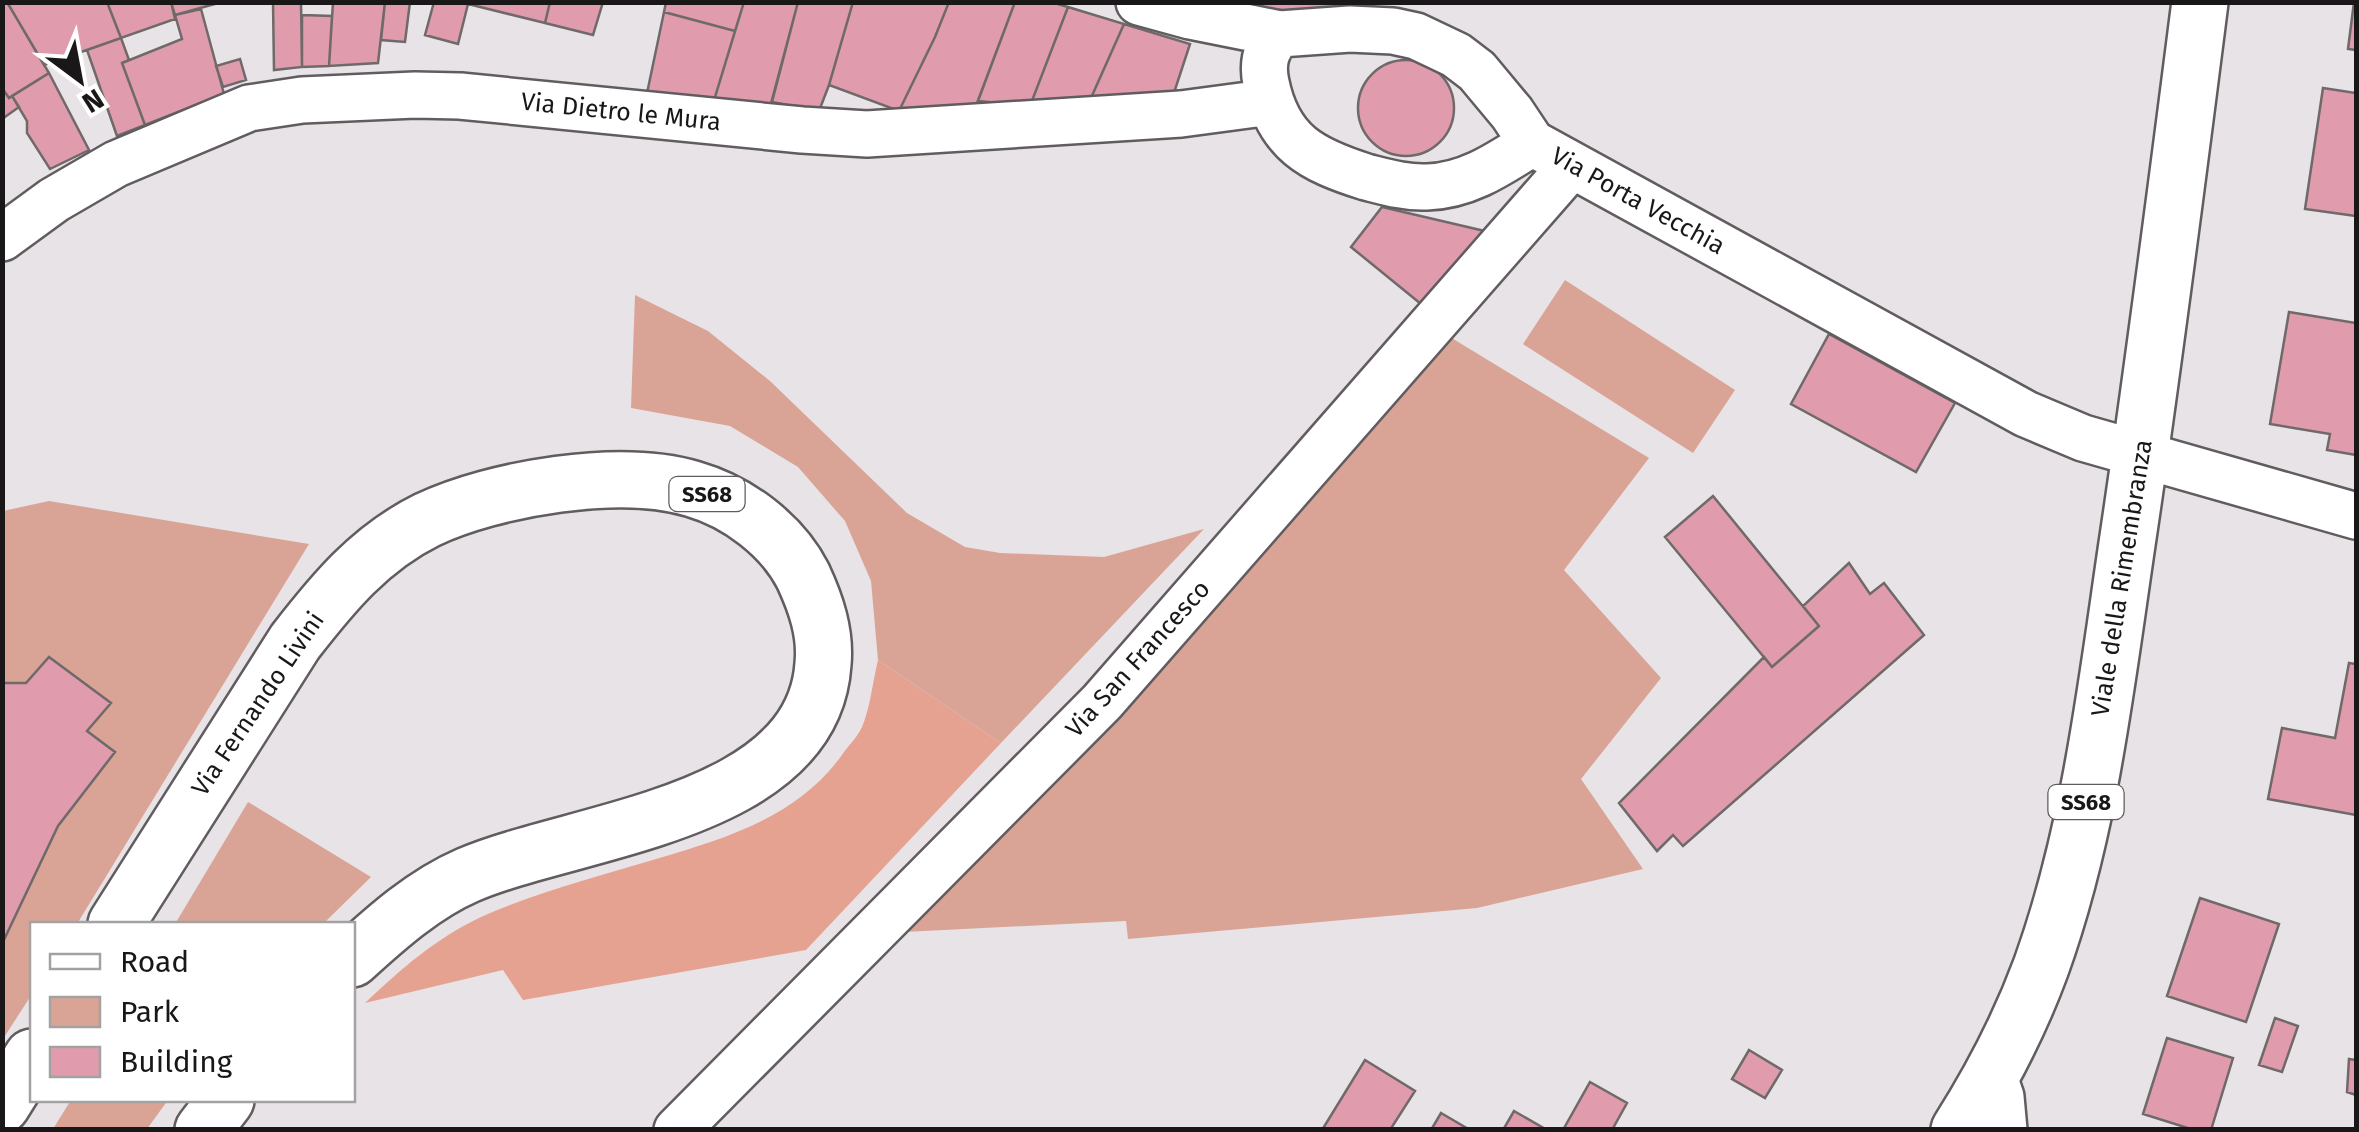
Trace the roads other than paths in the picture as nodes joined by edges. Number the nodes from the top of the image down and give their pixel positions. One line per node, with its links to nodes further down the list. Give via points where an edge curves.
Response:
1 (1139, 2): 3 (street, Via Porta Vecchia)
2 (2200, 2): 8 (main road, Viale della Rimembranza / SS68)
3 (1280, 34): 4 (street, via 1265,56); 5 (street, Via Porta Vecchia, via 1393,31 1434,44 1477,70)
4 (1271, 102): 5 (street, via 1292,139 1316,159 1404,186 1463,182); 7 (street, Via Dietro le Mura, via 867,134 460,96 282,102 250,108 134,155)
5 (1532, 143): 6 (street, Via Porta Vecchia)
6 (1572, 165): 8 (street, Via Porta Vecchia, via 2026,414); 17 (street, Via San Francesco, via 1128,674)
7 (2, 238)
8 (2141, 454): 9 (street, Via Porta Vecchia); 13 (main road, Viale della Rimembranza / SS68, via 2086,800 2040,970)
9 (2356, 516)
10 (117, 922): 11 (main road, Via Fernando Livini / SS68, via 295,642 358,566 409,530 506,494 643,481 712,495 789,553 814,601 824,666 804,723 780,752 692,806 515,857 450,884)
11 (355, 957)
12 (30, 1061): 15 (main road)
13 (1993, 1074): 18 (main road, Viale della Rimembranza / SS68); 19 (street)
14 (224, 1102): 16 (main road)
15 (2, 1105)
16 (202, 1130)
17 (677, 1130)
18 (1959, 1130)
19 (2004, 1130)

